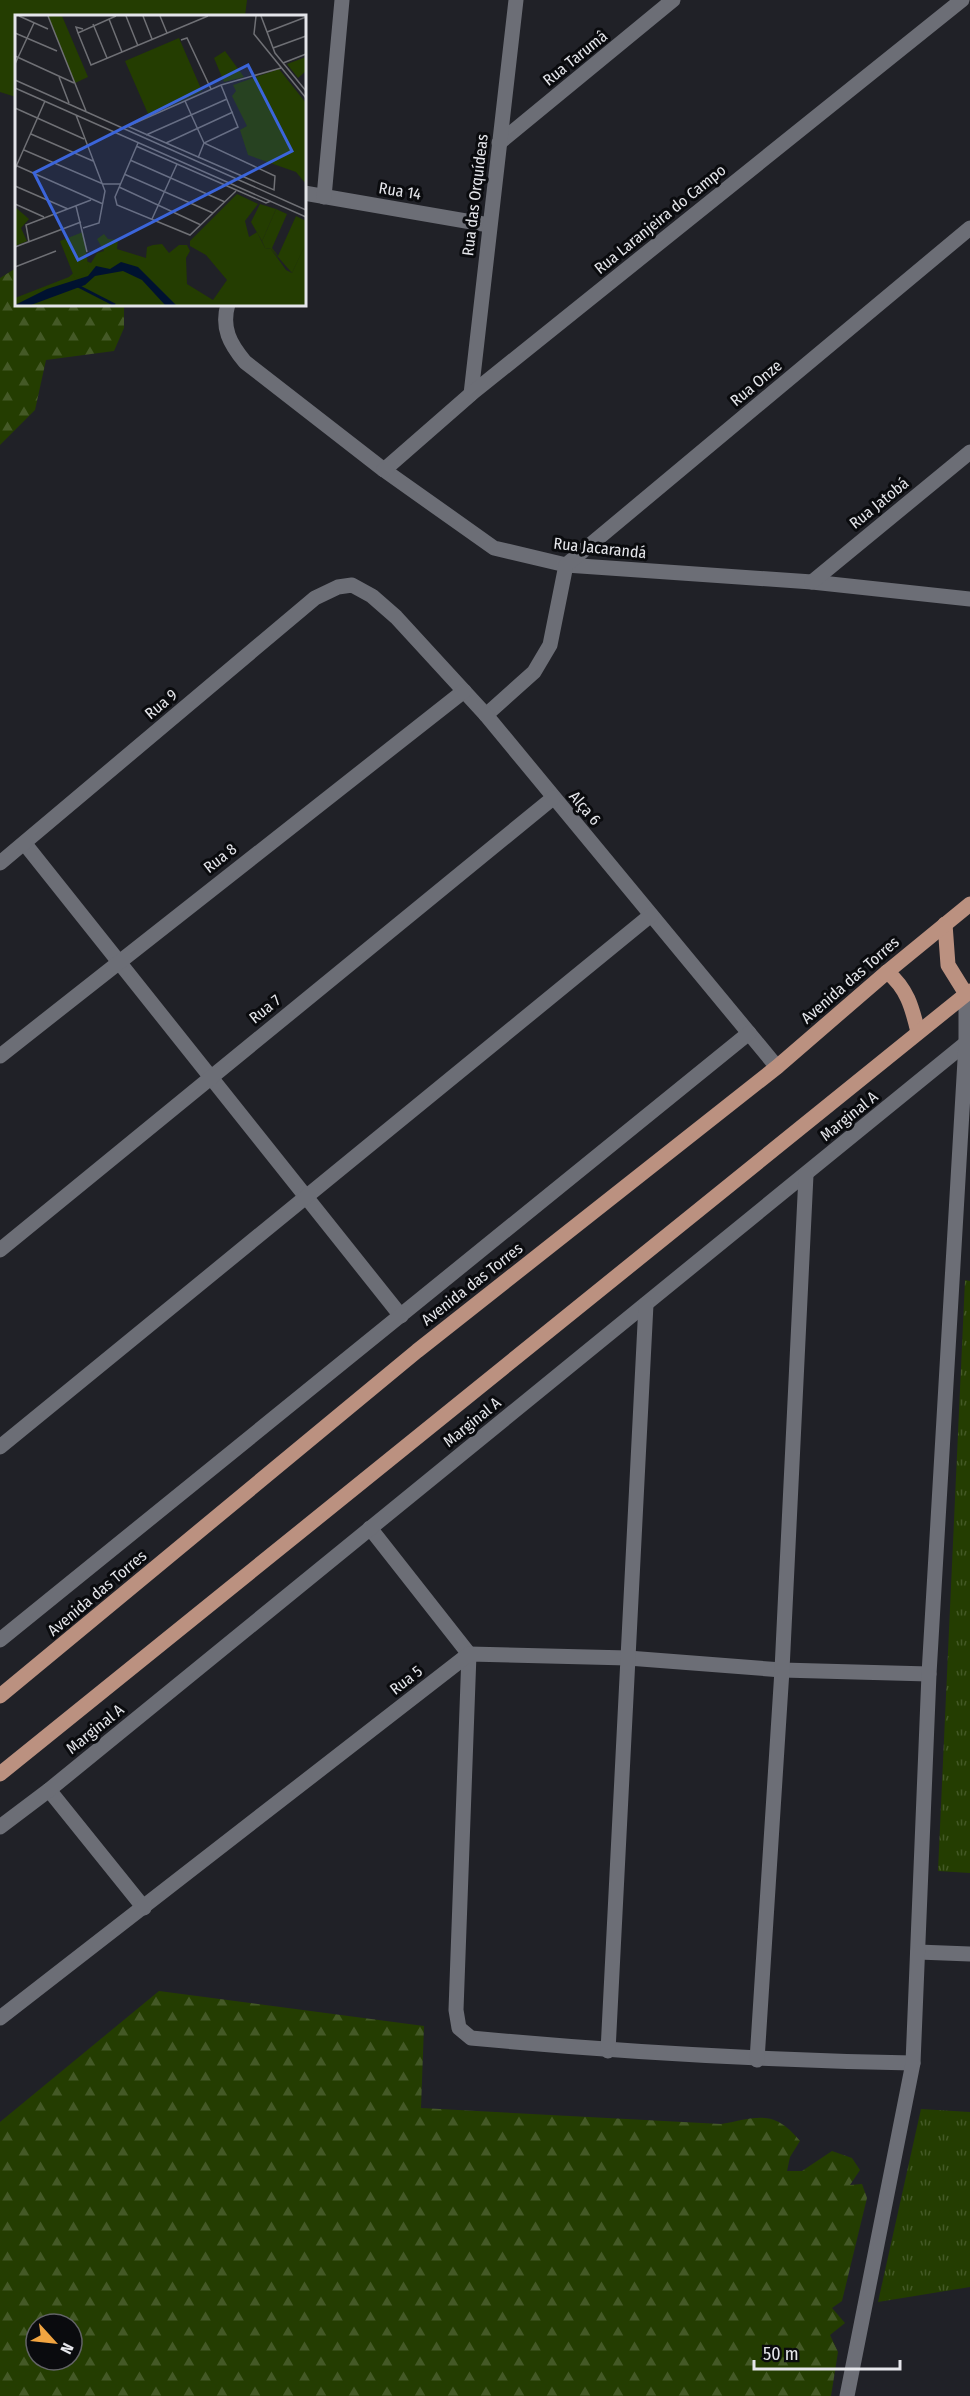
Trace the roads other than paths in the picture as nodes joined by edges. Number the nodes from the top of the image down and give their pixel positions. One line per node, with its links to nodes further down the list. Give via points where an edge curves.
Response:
1 (342, 0): 7 (street)
2 (516, 0): 5 (street, Rua das Orquídeas)
3 (673, 0): 5 (street, Rua Tarumâ)
4 (962, 0): 11 (street, Rua Laranjeira do Campo)
5 (499, 143): 8 (street, Rua das Orquídeas)
6 (306, 194): 7 (street, Rua 14)
7 (324, 197): 8 (street, Rua 14)
8 (489, 225): 11 (street, Rua das Orquídeas)
9 (970, 228): 14 (street, Rua Onze)
10 (228, 306): 13 (street, Rua Jacarandá, via 224,327 245,362)
11 (471, 394): 13 (street, Rua Laranjeira do Campo)
12 (970, 452): 15 (street, Rua Jatobá)
13 (384, 470): 14 (street, Rua Jacarandá, via 494,548)
14 (566, 565): 15 (street, Rua Jacarandá); 19 (street, via 550,645 534,672)
15 (812, 582): 17 (street, Rua Jacarandá)
16 (352, 585): 18 (street, Alça 6, via 384,605); 21 (street, Rua 9, via 315,598)
17 (970, 599)
18 (464, 691): 19 (street, Alça 6); 26 (street, Rua 8)
19 (486, 715): 20 (street, Alça 6)
20 (553, 798): 24 (street, Alça 6); 34 (street, Rua 7)
21 (25, 844): 22 (street, Rua 9); 26 (street)
22 (0, 863)
23 (970, 904): 25 (main road, Avenida das Torres)
24 (651, 915): 30 (street, Alça 6); 36 (street)
25 (945, 924): 27 (main road, Avenida das Torres); 28 (main road, via 948,965)
26 (118, 961): 32 (street, Rua 8); 34 (street)
27 (886, 972): 29 (main road, via 902,986 912,1004); 33 (main road, Avenida das Torres)
28 (968, 993): 29 (main road); 31 (street)
29 (918, 1032): 48 (main road)
30 (749, 1033): 33 (street, Alça 6); 39 (street)
31 (966, 1043): 35 (street, Marginal A); 46 (street)
32 (0, 1056)
33 (777, 1067): 47 (main road, Avenida das Torres, via 417,1351)
34 (210, 1077): 36 (street); 37 (street, Rua 7)
35 (806, 1175): 38 (street, Marginal A); 45 (street)
36 (308, 1198): 39 (street); 40 (street)
37 (0, 1250)
38 (646, 1305): 41 (street, Marginal A); 44 (street)
39 (401, 1316): 42 (street)
40 (0, 1448)
41 (370, 1528): 43 (street); 49 (street, Marginal A)
42 (0, 1641)
43 (470, 1653): 44 (street); 51 (street, Rua 5); 55 (street, via 456,2010 459,2028 471,2038)
44 (628, 1658): 45 (street); 55 (street)
45 (782, 1670): 46 (street); 56 (street)
46 (929, 1674): 52 (street)
47 (0, 1696)
48 (0, 1774)
49 (49, 1790): 50 (street, Marginal A); 51 (street)
50 (0, 1827)
51 (144, 1908): 54 (street, Rua 5)
52 (918, 1952): 53 (street); 57 (street)
53 (970, 1954)
54 (0, 2018)
55 (608, 2051): 56 (street)
56 (757, 2060): 57 (street)
57 (913, 2063): 58 (street)
58 (848, 2396)

